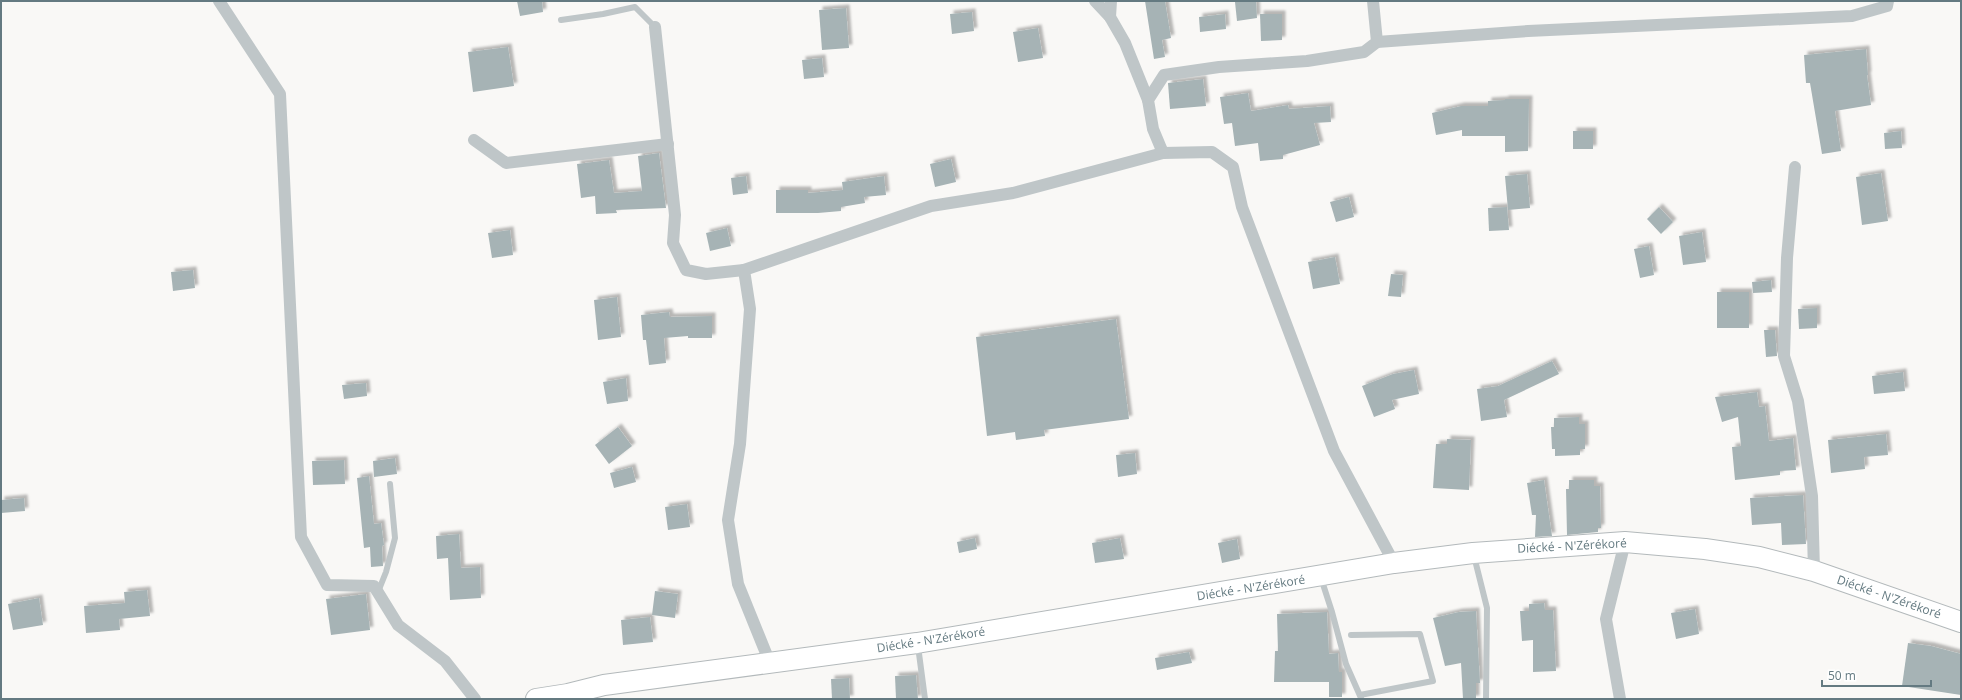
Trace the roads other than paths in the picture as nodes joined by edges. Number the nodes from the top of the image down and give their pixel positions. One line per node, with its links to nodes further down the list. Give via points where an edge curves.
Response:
1 (219, 1): 22 (street, via 280,94 301,537 327,585 374,586)
2 (1095, 1): 6 (street)
3 (1111, 1): 6 (street)
4 (1373, 1): 9 (street)
5 (1888, 1): 9 (street, via 1887,6 1852,16 1528,31)
6 (1110, 17): 10 (street)
7 (561, 20): 8 (lane, via 635,7)
8 (655, 27): 12 (street)
9 (1376, 42): 10 (street, via 1364,52 1308,61 1219,67 1164,75)
10 (1148, 100): 13 (street, via 1153,128)
11 (474, 140): 12 (street, via 506,163)
12 (668, 144): 15 (street, via 675,215 673,243 686,270 706,274)
13 (1163, 153): 15 (street, via 1013,193 931,206); 19 (street, via 1212,152 1233,166 1242,208 1334,451)
14 (1795, 167): 20 (street, via 1787,258 1784,356 1798,401 1812,496)
15 (744, 270): 26 (street, via 750,309 740,444 728,520 738,584)
16 (390, 484): 22 (lane, via 395,538)
17 (1625, 542): 18 (highway, Diécké - N'Zérékoré); 20 (highway, Diécké - N'Zérékoré, via 1751,556); 33 (street, via 1606,619)
18 (1473, 553): 19 (highway, Diécké - N'Zérékoré); 32 (lane, via 1487,608)
19 (1394, 563): 21 (highway, Diécké - N'Zérékoré)
20 (1814, 571): 23 (highway, Diécké - N'Zérékoré)
21 (1320, 576): 25 (highway, Diécké - N'Zérékoré); 28 (lane, via 1346,664)
22 (378, 593): 29 (street, via 398,625 445,661)
23 (1961, 622)
24 (1351, 635): 28 (lane, via 1420,634 1432,681)
25 (917, 643): 26 (highway, Diécké - N'Zérékoré); 31 (lane)
26 (770, 663): 27 (highway, Diécké - N'Zérékoré, via 604,685)
27 (568, 697): 30 (highway, Diécké - N'Zérékoré)
28 (1360, 697)
29 (475, 699)
30 (536, 699)
31 (925, 699)
32 (1486, 699)
33 (1620, 699)

